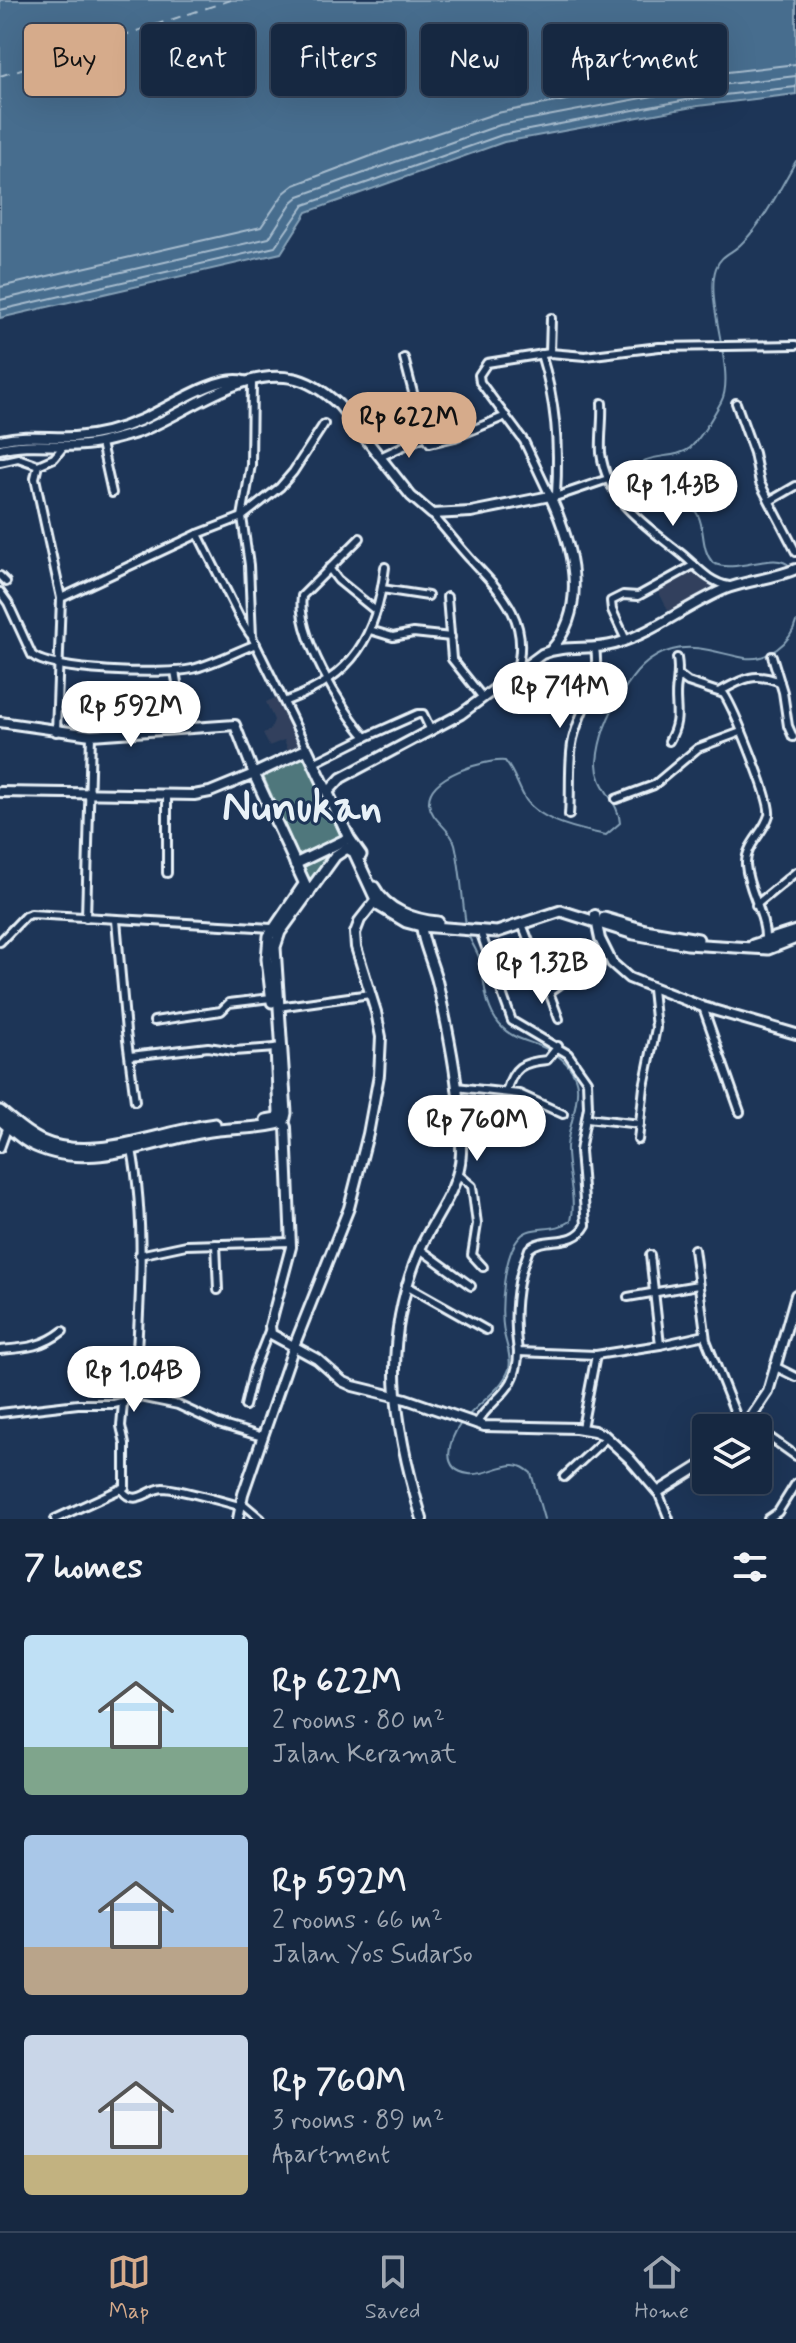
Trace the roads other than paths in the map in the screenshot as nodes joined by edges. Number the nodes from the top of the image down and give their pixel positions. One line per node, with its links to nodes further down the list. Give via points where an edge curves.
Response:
1 (551, 318): 3 (street)
2 (796, 345): 3 (street, via 659,347 585,356)
3 (550, 353): 4 (street)
4 (541, 354): 10 (street, via 490,362 481,370 480,382); 22 (street, via 555,408)
5 (404, 358): 13 (street)
6 (248, 380): 9 (street, via 218,383); 11 (street); 19 (street, via 286,377 314,386 339,405); 30 (street, via 251,465)
7 (602, 403): 24 (street, via 601,448)
8 (736, 403): 28 (street)
9 (157, 412): 11 (street); 15 (street)
10 (506, 416): 13 (street, via 440,442 430,443); 23 (street)
11 (162, 421): 16 (street)
12 (324, 424): 30 (street, via 280,487)
13 (425, 436): 19 (street)
14 (0, 440): 15 (street, via 36,435)
15 (75, 441): 16 (street); 17 (street)
16 (101, 443): 26 (street)
17 (64, 446): 18 (street); 21 (street)
18 (0, 449)
19 (380, 457): 29 (street)
20 (0, 462): 21 (street, via 18,458)
21 (38, 465): 43 (street, via 35,478)
22 (557, 471): 23 (street); 27 (street)
23 (541, 474): 27 (street)
24 (608, 479): 27 (street); 34 (street, via 633,517)
25 (796, 486): 28 (street)
26 (112, 493)
27 (553, 498): 29 (street); 51 (street, via 576,582 565,627)
28 (770, 501): 33 (street)
29 (432, 514): 56 (street, via 515,615)
30 (242, 517): 31 (street); 46 (street)
31 (198, 534): 43 (street); 46 (street)
32 (360, 538): 36 (street)
33 (796, 552)
34 (694, 565): 38 (street, via 713,581); 48 (street, via 635,597 611,601)
35 (385, 567): 39 (street)
36 (329, 568): 44 (street); 58 (street, via 304,591 301,602 311,647)
37 (796, 569): 38 (street)
38 (732, 587): 48 (street)
39 (382, 589): 41 (street); 44 (street)
40 (0, 592): 54 (street, via 32,655)
41 (428, 596)
42 (447, 597): 47 (street)
43 (61, 598): 54 (street)
44 (376, 611): 45 (street)
45 (370, 630): 47 (street, via 393,637); 58 (street, via 362,647)
46 (252, 637): 49 (street)
47 (451, 637): 61 (street, via 452,659)
48 (626, 640): 50 (street)
49 (256, 644): 55 (street); 62 (street)
50 (595, 648): 51 (street); 82 (street, via 596,679 572,747)
51 (551, 650): 56 (street)
52 (772, 656): 59 (street)
53 (677, 658): 57 (street)
54 (59, 667): 55 (street); 66 (street)
55 (175, 671): 64 (street)
56 (516, 672): 61 (street)
57 (680, 676): 60 (street); 71 (street, via 678,717)
58 (328, 680): 62 (street); 69 (street)
59 (780, 682): 60 (street, via 756,676); 70 (street)
60 (721, 691): 67 (street)
61 (483, 698): 65 (street)
62 (286, 701): 72 (street)
63 (0, 722): 66 (street)
64 (185, 729): 68 (street); 74 (street, via 235,725)
65 (431, 731): 69 (street, via 418,714); 75 (street)
66 (56, 732): 68 (street)
67 (741, 732): 81 (street, via 698,748 654,785); 89 (street, via 769,807 769,817 746,856)
68 (91, 735): 79 (street)
69 (366, 737): 73 (street)
70 (793, 737)
71 (669, 741)
72 (307, 749): 73 (main road); 74 (main road)
73 (314, 763): 76 (main road)
74 (254, 774): 80 (street, via 202,794); 84 (main road)
75 (341, 778): 76 (street); 78 (street)
76 (323, 782): 78 (main road)
77 (0, 792): 79 (street)
78 (328, 792): 83 (main road)
79 (89, 793): 80 (street); 90 (street)
80 (167, 795): 86 (street)
81 (616, 799)
82 (569, 815)
83 (349, 838): 84 (main road); 93 (main road, via 380,897)
84 (295, 864): 87 (main road)
85 (796, 872): 89 (street)
86 (167, 873)
87 (306, 890): 88 (main road, via 347,848 354,852); 95 (main road); 105 (main road, via 276,941)
88 (375, 901): 93 (main road, via 395,916); 104 (street, via 355,933)
89 (756, 905): 100 (street)
90 (86, 918): 92 (street); 99 (street, via 28,914)
91 (595, 918): 94 (main road, via 561,911); 96 (main road, via 561,906); 98 (main road, via 651,939 702,946 768,949); 100 (main road, via 690,938); 101 (street)
92 (116, 920): 95 (street); 112 (street)
93 (421, 923): 96 (main road); 114 (street)
94 (522, 924): 96 (main road, via 503,931); 103 (street)
95 (272, 928): 105 (main road, via 267,949)
96 (477, 929): 110 (street, via 512,1021)
97 (796, 931): 100 (main road)
98 (796, 938)
99 (0, 942)
100 (765, 943)
101 (608, 955): 102 (street, via 622,973); 103 (street)
102 (652, 989): 106 (street); 123 (street, via 656,1028)
103 (549, 992): 107 (street)
104 (370, 994): 105 (street); 147 (street, via 381,1048 366,1146 349,1208)
105 (275, 1003): 108 (street, via 229,1003 221,1011); 111 (main road); 113 (main road)
106 (703, 1007): 109 (street); 118 (street)
107 (559, 1019)
108 (154, 1021)
109 (796, 1034)
110 (558, 1047): 115 (street, via 547,1059 522,1065); 120 (street, via 587,1081)
111 (275, 1048): 112 (street, via 208,1047); 113 (main road)
112 (130, 1056): 116 (street)
113 (280, 1069): 121 (main road)
114 (456, 1087): 115 (street); 127 (street)
115 (506, 1092): 119 (street)
116 (135, 1101)
117 (0, 1111): 125 (main road, via 51,1144)
118 (740, 1112)
119 (563, 1114)
120 (587, 1118): 123 (street); 149 (street, via 580,1151 586,1225 576,1237 529,1249 515,1300)
121 (281, 1119): 125 (main road, via 190,1127); 128 (street)
122 (4, 1123): 125 (main road, via 29,1143 69,1155 95,1156); 126 (street)
123 (640, 1124): 124 (street)
124 (638, 1140)
125 (131, 1146): 132 (street, via 139,1199)
126 (0, 1148)
127 (459, 1175): 130 (street); 134 (street, via 472,1186 477,1224 472,1255)
128 (291, 1242): 129 (street); 144 (street)
129 (216, 1244): 132 (street); 138 (street)
130 (420, 1249): 135 (street); 137 (street)
131 (694, 1249): 136 (street)
132 (139, 1255): 154 (street)
133 (650, 1255): 139 (street)
134 (483, 1267)
135 (406, 1285): 142 (street); 153 (street)
136 (698, 1285): 139 (street); 145 (street)
137 (471, 1286)
138 (218, 1290)
139 (654, 1292): 141 (street); 146 (street)
140 (796, 1295): 151 (street)
141 (628, 1297)
142 (486, 1330)
143 (63, 1331): 148 (street, via 45,1344)
144 (269, 1331): 147 (street); 156 (street)
145 (705, 1335): 146 (street); 158 (street)
146 (660, 1345): 150 (street)
147 (294, 1346): 153 (street, via 347,1383); 162 (street)
148 (0, 1350)
149 (518, 1352): 150 (street); 160 (street, via 516,1376 507,1391)
150 (596, 1355): 161 (street)
151 (774, 1366): 152 (street); 159 (street)
152 (796, 1377)
153 (394, 1395): 160 (street); 176 (street)
154 (134, 1397): 155 (street); 162 (street, via 178,1405)
155 (123, 1403): 157 (street); 169 (street)
156 (245, 1406)
157 (0, 1413)
158 (743, 1414)
159 (756, 1414)
160 (473, 1423): 161 (street, via 493,1428)
161 (582, 1428): 163 (street)
162 (264, 1437): 171 (street)
163 (606, 1438): 167 (street); 170 (street)
164 (772, 1441): 165 (street)
165 (796, 1456)
166 (692, 1471): 170 (street)
167 (564, 1477)
168 (796, 1483): 172 (street)
169 (122, 1490): 171 (street, via 136,1498 163,1488); 173 (street)
170 (658, 1492): 177 (street)
171 (240, 1504): 174 (street); 175 (street)
172 (778, 1512): 178 (street); 179 (street)
173 (55, 1519)
174 (238, 1519)
175 (261, 1519)
176 (422, 1519)
177 (669, 1519)
178 (768, 1519)
179 (784, 1519)

